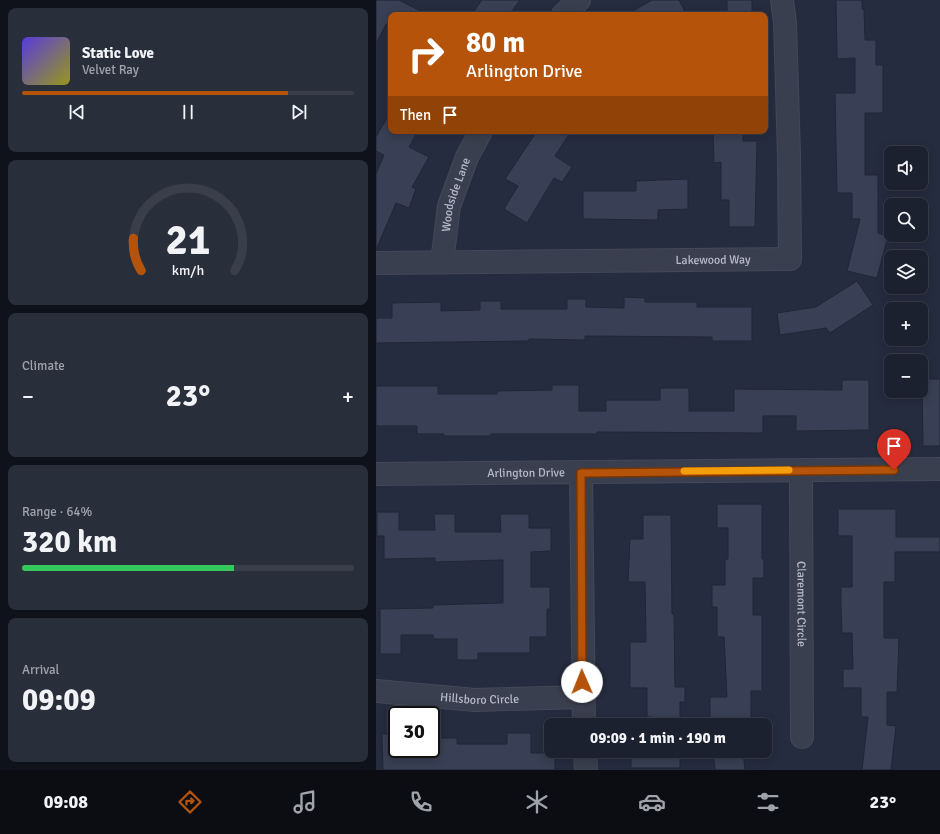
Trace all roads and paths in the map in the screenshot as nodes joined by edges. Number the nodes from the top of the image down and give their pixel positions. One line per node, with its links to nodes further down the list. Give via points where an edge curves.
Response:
1 (579, 0): 3 (street)
2 (782, 0): 5 (street, Lakewood Way, via 789,139 790,259)
3 (566, 12)
4 (479, 134): 5 (street, Woodside Lane, via 467,156 449,206)
5 (442, 262): 6 (street, Lakewood Way)
6 (376, 263)
7 (940, 469): 8 (street, Arlington Drive)
8 (801, 470): 9 (street, Arlington Drive); 14 (street, Claremont Circle)
9 (581, 473): 10 (street, Arlington Drive); 12 (street)
10 (376, 474)
11 (376, 691): 12 (street, Hillsboro Circle, via 475,700)
12 (583, 697): 13 (street)
13 (584, 718)
14 (802, 737)
15 (585, 758): 16 (street)
16 (586, 770)

